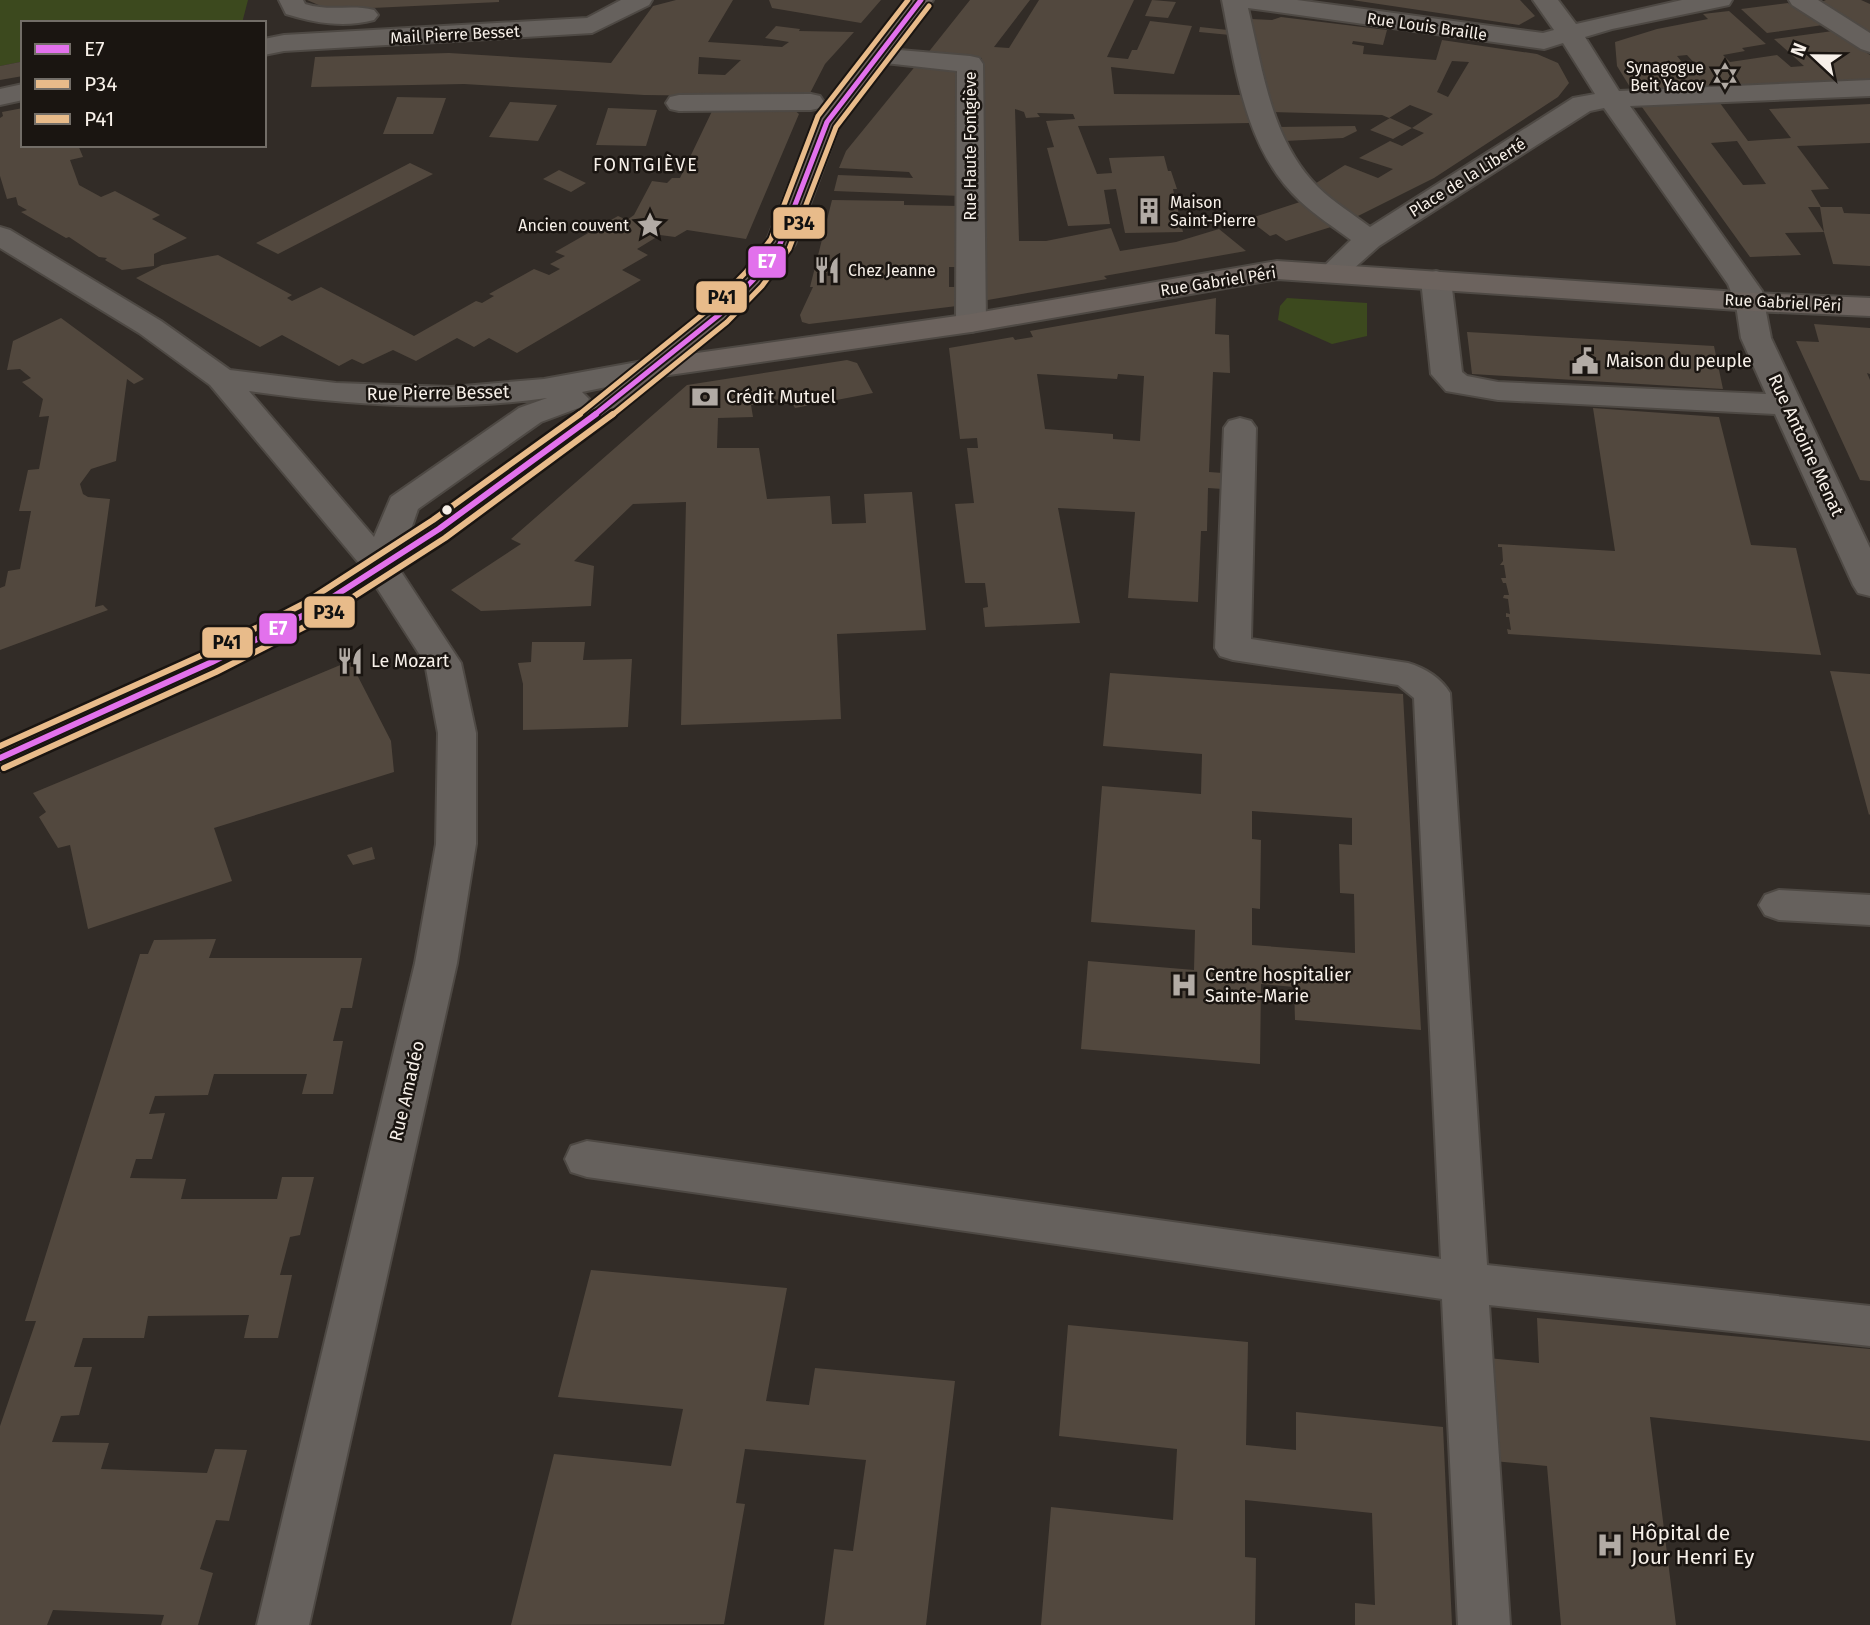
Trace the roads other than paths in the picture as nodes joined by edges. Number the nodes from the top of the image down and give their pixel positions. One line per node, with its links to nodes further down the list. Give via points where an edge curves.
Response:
1 (640, 0): 11 (street, Mail Pierre Besset, via 592,25)
2 (921, 0): 12 (main road)
3 (1545, 0): 9 (street)
4 (1720, 0): 9 (street, Rue Louis Braille)
5 (1801, 0): 10 (street)
6 (1234, 2): 9 (street, Rue Louis Braille, via 1528,40 1544,41); 20 (street, via 1252,117 1287,179); 22 (street, via 1260,117 1281,155 1310,195)
7 (574, 3): 8 (street, Mail Pierre Besset)
8 (306, 10): 11 (street)
9 (1569, 32): 17 (street)
10 (1870, 44)
11 (274, 45)
12 (876, 55): 27 (street, Rue Haute Fontgiève, via 970,64); 28 (main road, via 827,122 780,244 720,314)
13 (913, 62): 27 (street, via 961,65)
14 (1870, 88): 17 (street, Place de la Liberté)
15 (21, 92): 16 (street)
16 (0, 97)
17 (1611, 99): 22 (street, Place de la Liberté, via 1582,104); 25 (street)
18 (811, 102): 19 (street)
19 (679, 103)
20 (1343, 230)
21 (0, 236): 29 (street, Rue Pierre Besset, via 150,327)
22 (1369, 240): 23 (street, Place de la Liberté)
23 (1332, 273): 24 (main road, Rue Gabriel Péri); 27 (main road, Rue Gabriel Péri, via 1277,270)
24 (1436, 280): 25 (main road, Rue Gabriel Péri); 30 (street, via 1447,374 1457,384 1498,391)
25 (1753, 302): 26 (main road, Rue Gabriel Péri); 30 (street, Rue Antoine Menat, via 1756,338)
26 (1870, 307)
27 (968, 315): 28 (main road, Rue Gabriel Péri)
28 (654, 368): 29 (street, Rue Pierre Besset, via 528,391 394,397 313,392); 32 (main road, via 570,435)
29 (221, 378): 32 (street, Rue Pierre Besset)
30 (1787, 405): 33 (street, Rue Antoine Menat)
31 (1240, 428): 38 (street, via 1233,648 1408,676 1432,693)
32 (381, 567): 34 (main road, via 308,613 212,662); 40 (street, Rue Amadéo, via 443,663 457,733 456,844 436,963)
33 (1870, 585)
34 (0, 758)
35 (1779, 905): 36 (street)
36 (1870, 910)
37 (587, 1159): 38 (street)
38 (1463, 1282): 39 (street); 41 (street)
39 (1870, 1326)
40 (283, 1625)
41 (1484, 1625)

